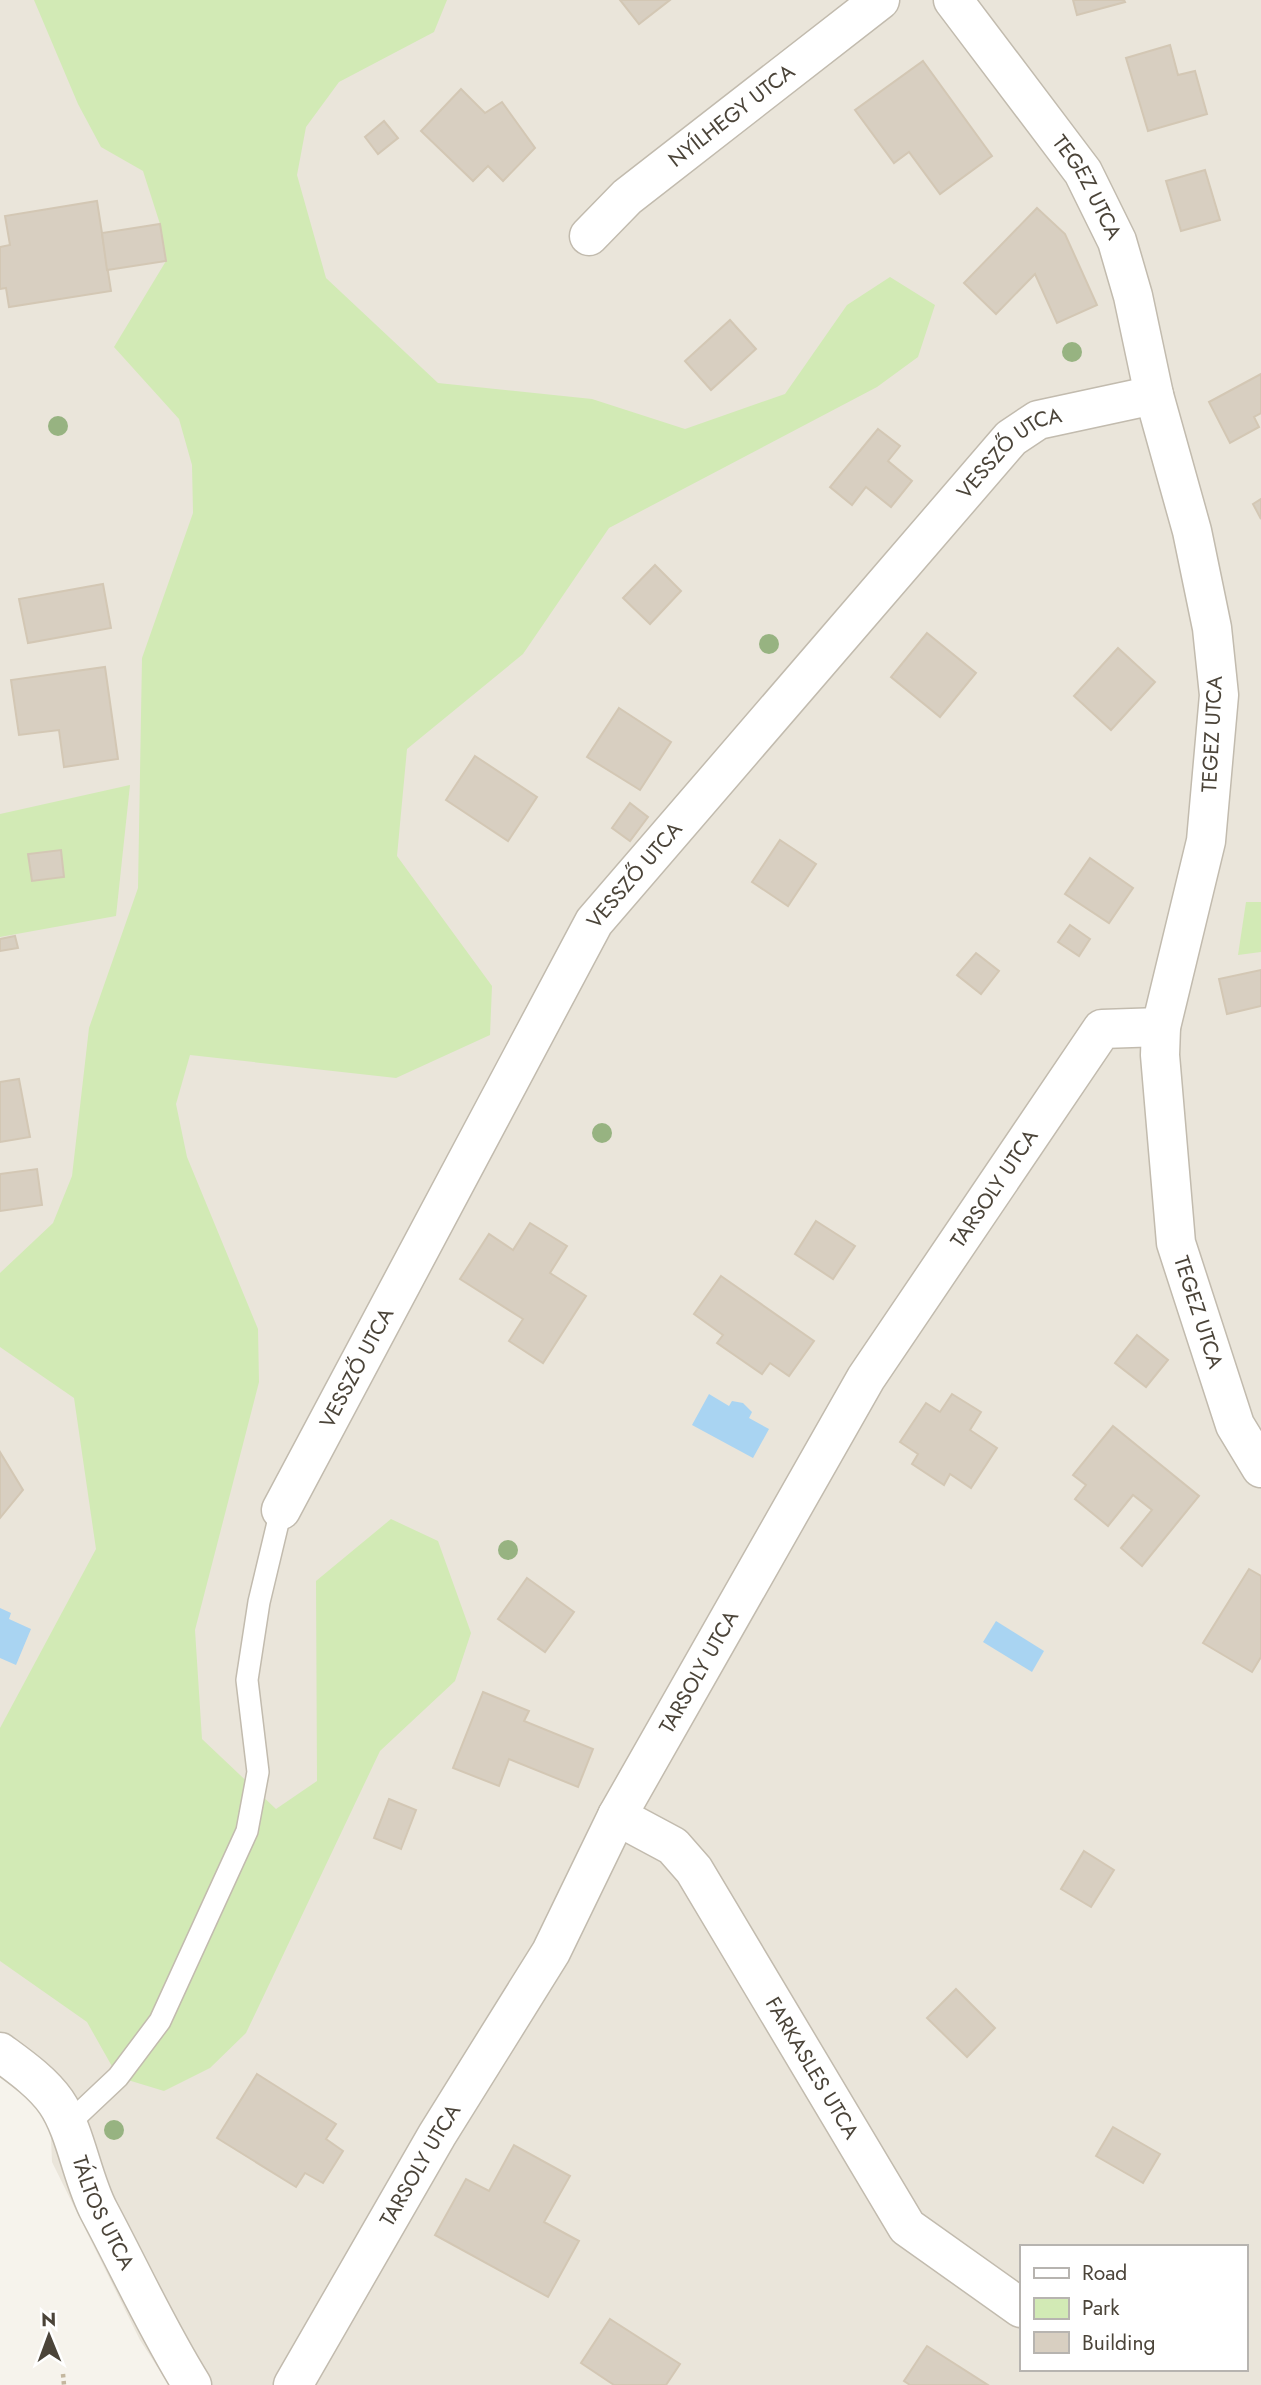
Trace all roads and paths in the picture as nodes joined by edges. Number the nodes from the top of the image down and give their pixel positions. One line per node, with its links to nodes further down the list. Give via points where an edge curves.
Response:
1 (880, 0): 3 (street, NYÍLHEGY UTCA, via 627,197)
2 (953, 0): 4 (street, TEGEZ UTCA, via 1083,172 1117,241)
3 (589, 236)
4 (1154, 395): 5 (street, TEGEZ UTCA, via 1192,531 1212,628 1219,695 1206,841); 7 (street, VESSZŐ UTCA, via 1038,420 1011,438 594,922)
5 (1161, 1027): 6 (street, TEGEZ UTCA, via 1176,1243 1235,1425); 8 (street, TARSOLY UTCA, via 1102,1029 866,1378)
6 (1261, 1468)
7 (281, 1510): 10 (lane, via 259,1602 247,1680 258,1772 247,1831 160,2021 118,2077)
8 (617, 1816): 11 (street, FARKASLES UTCA, via 673,1846 694,1870 907,2227); 15 (street, TARSOLY UTCA, via 551,1952 437,2135)
9 (0, 2052): 10 (street, TÁLTOS UTCA, via 56,2102)
10 (66, 2126): 14 (street, TÁLTOS UTCA, via 98,2209)
11 (1020, 2307)
12 (63, 2374): 13 (path)
13 (64, 2385)
14 (192, 2385)
15 (293, 2385)

